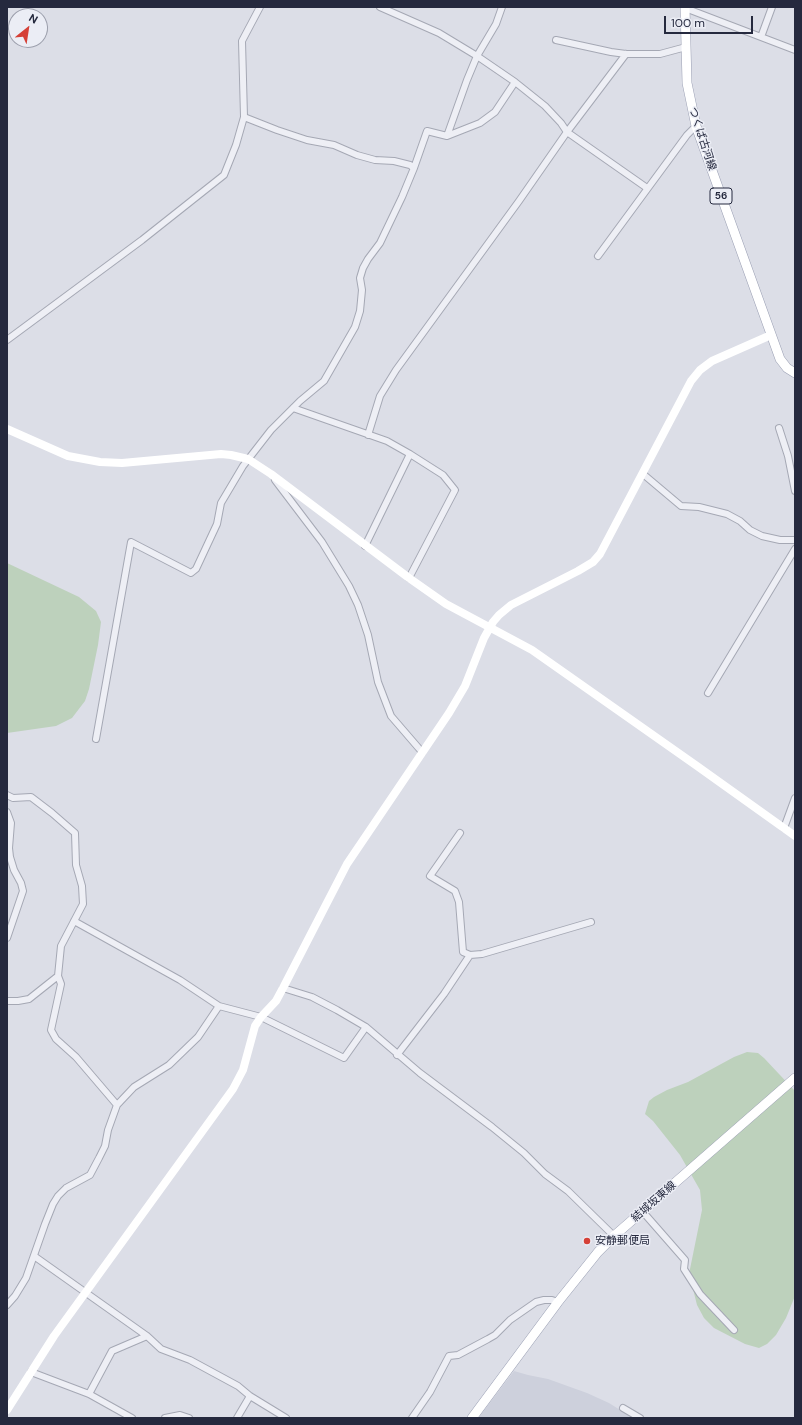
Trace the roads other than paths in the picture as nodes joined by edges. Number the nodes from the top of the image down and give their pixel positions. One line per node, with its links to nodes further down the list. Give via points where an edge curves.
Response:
1 (260, 7): 13 (street, via 242,41)
2 (380, 7): 11 (street, via 439,33)
3 (502, 7): 11 (street, via 496,24)
4 (685, 7): 6 (street); 8 (main road, つくば古河線 / 56)
5 (772, 7): 6 (street)
6 (761, 37): 9 (street)
7 (556, 40): 10 (street)
8 (686, 47): 10 (street, via 669,53); 14 (main road, つくば古河線 / 56, via 687,83)
9 (795, 50)
10 (626, 54): 15 (street)
11 (477, 56): 12 (street); 16 (street)
12 (515, 82): 15 (street, via 545,106); 16 (street, via 495,112 480,123)
13 (244, 117): 17 (street, via 307,140); 21 (street, via 224,175 142,240)
14 (696, 126): 18 (street); 20 (main road, つくば古河線 / 56)
15 (567, 132): 18 (street); 26 (street, via 396,370 380,396)
16 (448, 136): 17 (street, via 427,131)
17 (414, 168): 23 (street, via 380,243 363,268 360,278 361,304 355,327 324,381)
18 (648, 188): 19 (street)
19 (598, 256)
20 (771, 335): 22 (main road, つくば古河線 / 56, via 783,364); 30 (street, via 712,361 700,370 691,381)
21 (7, 340)
22 (795, 373)
23 (293, 408): 26 (street); 28 (street)
24 (779, 428): 31 (street)
25 (7, 429): 28 (street, via 62,454 100,462 122,463 221,454)
26 (368, 434): 27 (street, via 388,441)
27 (410, 454): 33 (street); 35 (street, via 443,475 455,490)
28 (248, 459): 29 (street); 38 (street, via 222,502 217,524 191,573 131,542)
29 (271, 474): 33 (street); 39 (street, via 322,542 349,586 358,605 378,682 391,716)
30 (642, 474): 32 (street, via 681,506 699,507 727,514 762,536); 36 (street, via 600,554 593,562 511,605)
31 (795, 491)
32 (795, 540)
33 (365, 546): 35 (street)
34 (795, 549): 37 (street)
35 (409, 578): 36 (street, via 446,604)
36 (490, 627): 39 (street, via 465,686); 43 (street, via 532,650)
37 (708, 693)
38 (96, 739)
39 (422, 752): 51 (street, via 347,864)
40 (7, 795): 46 (street, via 13,798 31,797 74,834 76,865 83,898 83,904)
41 (795, 798): 43 (street)
42 (7, 812): 48 (street, via 11,823 10,857 23,891)
43 (784, 828): 45 (street)
44 (460, 833): 49 (street, via 430,876 455,891 459,902 463,952)
45 (795, 836)
46 (74, 921): 50 (street, via 61,946); 53 (street, via 180,980)
47 (590, 922): 49 (street, via 482,954)
48 (7, 938)
49 (470, 955): 56 (street)
50 (58, 976): 52 (street, via 29,999); 58 (street, via 61,984 51,1027 52,1033)
51 (283, 988): 54 (street, via 276,1001); 55 (street, via 312,997)
52 (7, 1000)
53 (219, 1006): 54 (street); 58 (street, via 198,1037 179,1056 134,1087)
54 (261, 1017): 55 (street, via 344,1058); 62 (street, via 255,1026 243,1070 233,1089)
55 (366, 1027): 56 (street)
56 (397, 1055): 60 (street, via 524,1153)
57 (795, 1078): 59 (main road, 結城坂東線)
58 (116, 1105): 61 (street, via 105,1146 90,1175 66,1188 58,1196 50,1210)
59 (643, 1212): 60 (main road, 結城坂東線); 65 (street, via 685,1260 684,1269 700,1294)
60 (614, 1236): 63 (main road, 結城坂東線)
61 (34, 1256): 62 (street); 64 (street, via 23,1285)
62 (85, 1292): 66 (street); 67 (street)
63 (558, 1302): 77 (street, via 536,1302 510,1320 495,1335 458,1355 449,1356 430,1392); 78 (main road, 結城坂東線)
64 (7, 1305)
65 (734, 1330)
66 (147, 1336): 68 (street, via 112,1351); 69 (street, via 161,1349 190,1360 238,1386)
67 (31, 1372): 68 (street); 71 (street)
68 (89, 1394): 72 (street)
69 (250, 1396): 75 (street); 76 (street)
70 (623, 1408): 79 (street)
71 (7, 1410)
72 (132, 1418)
73 (165, 1418): 74 (street, via 180,1415)
74 (189, 1418)
75 (237, 1418)
76 (286, 1418)
77 (412, 1418)
78 (472, 1418)
79 (640, 1418)

